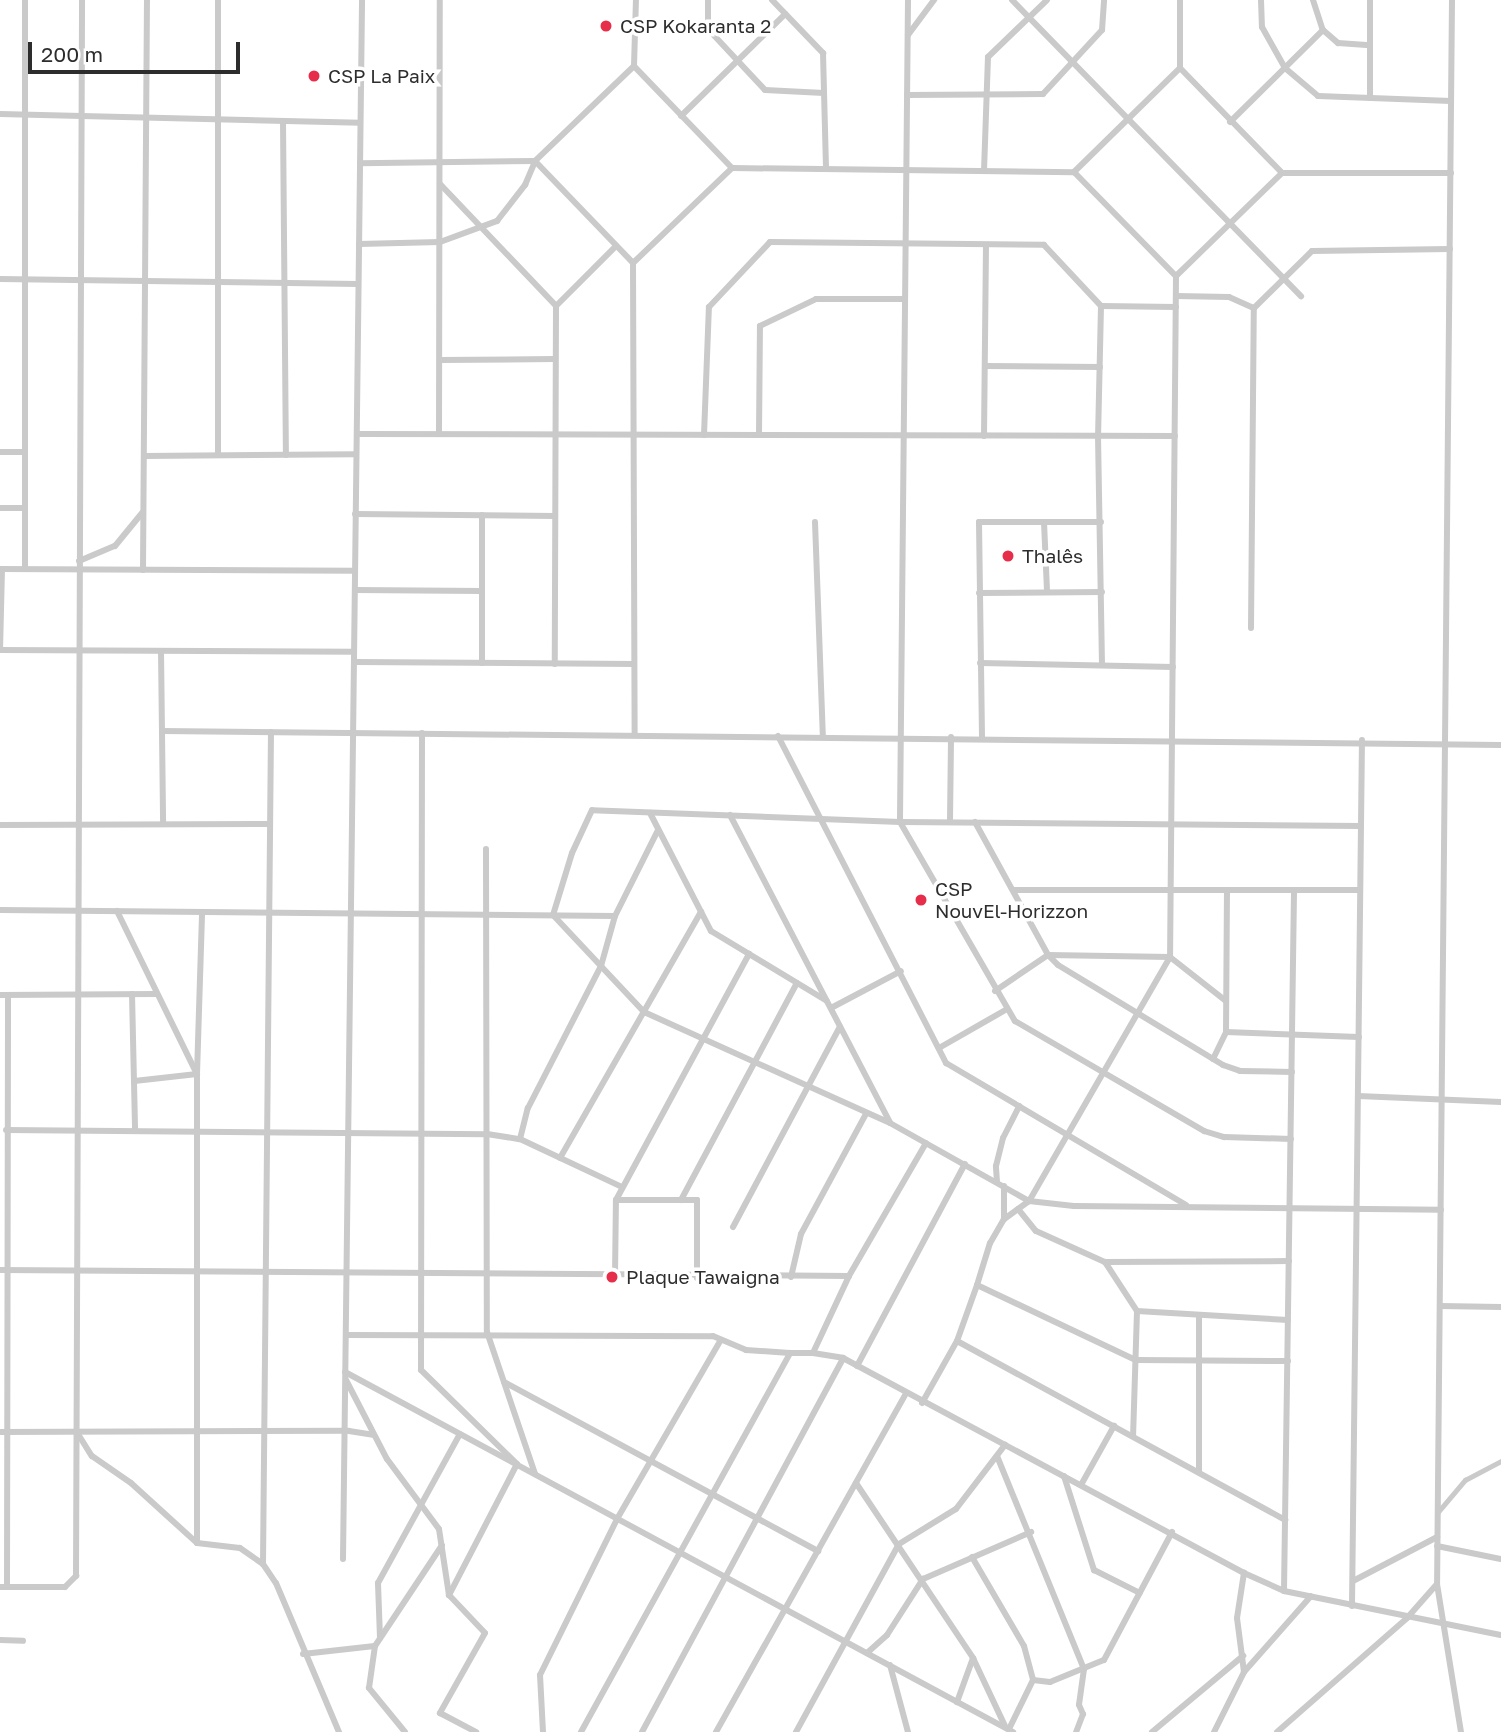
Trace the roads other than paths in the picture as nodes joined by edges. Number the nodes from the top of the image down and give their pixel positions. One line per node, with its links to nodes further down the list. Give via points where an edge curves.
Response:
1 (25, 0): 36 (street)
2 (82, 0): 37 (street)
3 (147, 0): 39 (street)
4 (218, 0): 40 (street)
5 (362, 0): 44 (street)
6 (440, 0): 46 (street)
7 (636, 0): 27 (street)
8 (708, 0): 25 (street, via 708,29)
9 (772, 0): 20 (street)
10 (908, 0): 23 (street)
11 (934, 0): 23 (street)
12 (1012, 0): 21 (street)
13 (1047, 0): 21 (street)
14 (1104, 0): 26 (street, via 1102,30)
15 (1180, 0): 28 (street)
16 (1261, 0): 29 (street, via 1262,27)
17 (1313, 0): 22 (street)
18 (1370, 0): 24 (street)
19 (1452, 0): 34 (street)
20 (785, 14): 25 (street); 30 (street, via 823,53)
21 (1030, 18): 26 (street); 31 (street, via 988,58)
22 (1323, 30): 24 (street, via 1338,43); 29 (street)
23 (908, 36): 32 (street)
24 (1370, 45): 33 (street)
25 (737, 60): 30 (street, via 765,90); 38 (street)
26 (1073, 62): 31 (street, via 1043,94); 41 (street)
27 (634, 66): 38 (street); 45 (street)
28 (1180, 68): 41 (street); 43 (street)
29 (1285, 68): 33 (street, via 1318,96); 43 (street)
30 (824, 93): 49 (street)
31 (987, 94): 32 (street); 51 (street)
32 (907, 95): 50 (street)
33 (1370, 98): 34 (street)
34 (1451, 101): 54 (street)
35 (0, 114): 36 (street)
36 (25, 115): 37 (street); 67 (street)
37 (82, 116): 39 (street); 69 (street)
38 (681, 116): 48 (street)
39 (146, 118): 40 (street); 70 (street)
40 (218, 119): 42 (street); 71 (street)
41 (1128, 119): 52 (street); 56 (street)
42 (283, 121): 44 (street); 72 (street)
43 (1230, 122): 53 (street)
44 (360, 123): 47 (street)
45 (535, 161): 46 (street); 57 (street, via 525,185 497,220); 62 (street)
46 (440, 162): 47 (street); 55 (street)
47 (360, 163): 59 (street)
48 (732, 168): 49 (street); 64 (street)
49 (826, 169): 50 (street)
50 (906, 170): 51 (street); 60 (street)
51 (984, 171): 52 (street)
52 (1074, 172): 65 (street)
53 (1282, 173): 54 (street); 56 (street)
54 (1451, 173): 63 (street)
55 (440, 184): 57 (street); 58 (street)
56 (1230, 223): 65 (street); 68 (street)
57 (482, 228): 58 (street); 77 (street)
58 (440, 242): 59 (street); 82 (street)
59 (359, 244): 73 (street)
60 (905, 244): 61 (street); 76 (street); 89 (street, via 770,242 709,307)
61 (986, 245): 78 (street, via 1044,245); 83 (street)
62 (616, 246): 64 (street); 77 (street)
63 (1450, 249): 68 (street, via 1312,251); 144 (street)
64 (633, 264): 88 (street)
65 (1176, 276): 74 (street)
66 (0, 279): 67 (street)
67 (25, 279): 69 (street); 96 (street)
68 (1284, 279): 75 (street); 80 (street)
69 (80, 280): 70 (street); 110 (street)
70 (145, 281): 71 (street); 100 (street)
71 (218, 282): 72 (street); 98 (street)
72 (285, 284): 73 (street); 99 (street)
73 (358, 284): 85 (street)
74 (1176, 296): 79 (street); 80 (street, via 1229,297)
75 (1301, 296)
76 (904, 299): 90 (street, via 816,299 760,326); 91 (street)
77 (556, 306): 81 (street)
78 (1101, 306): 79 (street); 84 (street)
79 (1176, 307): 94 (street)
80 (1254, 308): 121 (street)
81 (555, 359): 82 (street); 87 (street)
82 (440, 360): 86 (street)
83 (985, 366): 84 (street); 92 (street)
84 (1100, 367): 93 (street)
85 (358, 433): 86 (street); 97 (street)
86 (439, 434): 87 (street)
87 (555, 434): 88 (street); 106 (street)
88 (633, 435): 89 (street); 129 (street)
89 (705, 435): 90 (street)
90 (760, 435): 91 (street)
91 (902, 435): 92 (street); 139 (street)
92 (984, 436): 93 (street)
93 (1098, 436): 94 (street); 109 (street)
94 (1175, 436): 131 (street)
95 (0, 452): 96 (street)
96 (25, 452): 102 (street)
97 (356, 454): 99 (street); 104 (street)
98 (218, 455): 99 (street); 100 (street)
99 (286, 455)
100 (144, 456): 103 (street)
101 (0, 508): 102 (street)
102 (25, 508): 112 (street)
103 (143, 512): 110 (street, via 115,545); 114 (street)
104 (355, 514): 105 (street); 115 (street)
105 (482, 515): 106 (street); 117 (street)
106 (555, 516): 128 (street)
107 (816, 522): 138 (street)
108 (1044, 522): 109 (street); 118 (street); 120 (street, via 979,522)
109 (1101, 522): 119 (street)
110 (79, 561): 113 (street)
111 (1, 569): 112 (street); 122 (street, via 0,650)
112 (25, 569): 113 (street)
113 (79, 570): 114 (street); 122 (street)
114 (143, 570): 115 (street)
115 (355, 572): 116 (street)
116 (355, 590): 117 (street); 124 (street)
117 (482, 591): 126 (street)
118 (1047, 592): 119 (street); 120 (street)
119 (1101, 592): 130 (street)
120 (979, 593): 127 (street)
121 (1251, 628)
122 (79, 650): 123 (street); 156 (street)
123 (161, 651): 124 (street); 132 (street)
124 (354, 652): 125 (street)
125 (354, 662): 126 (street); 134 (street)
126 (482, 663): 128 (street)
127 (980, 663): 130 (street); 141 (street)
128 (555, 664): 129 (street)
129 (634, 664): 136 (street)
130 (1102, 665): 131 (street)
131 (1173, 667): 142 (street)
132 (162, 732): 133 (street); 153 (street)
133 (271, 732): 134 (street); 154 (street)
134 (353, 733): 135 (street); 171 (street)
135 (422, 733): 136 (street); 172 (street)
136 (635, 735): 137 (street)
137 (778, 736): 138 (street); 148 (street)
138 (823, 736): 139 (street)
139 (898, 737): 140 (street); 150 (street)
140 (951, 737): 141 (street); 149 (street)
141 (982, 737): 142 (street)
142 (1172, 739): 143 (street); 152 (street)
143 (1362, 740): 144 (street); 157 (street)
144 (1445, 743): 145 (street); 206 (street)
145 (1501, 745)
146 (650, 813): 147 (street); 158 (street); 174 (street, via 592,810)
147 (730, 815): 148 (street); 188 (street)
148 (821, 819): 150 (street); 180 (street)
149 (950, 821): 150 (street); 151 (street)
150 (900, 822): 182 (street)
151 (975, 822): 152 (street); 160 (street)
152 (1171, 822): 157 (street); 161 (street)
153 (163, 824): 154 (street); 156 (street)
154 (270, 824): 169 (street)
155 (0, 825): 156 (street)
156 (78, 825): 166 (street)
157 (1361, 826): 164 (street)
158 (658, 830): 170 (street); 175 (street)
159 (486, 849): 173 (street)
160 (1014, 890): 161 (street); 177 (street)
161 (1171, 890): 162 (street); 178 (street)
162 (1227, 890): 163 (street); 187 (street)
163 (1294, 890): 164 (street); 194 (street)
164 (1360, 890): 195 (street)
165 (0, 910): 166 (street)
166 (77, 911): 167 (street); 183 (street)
167 (117, 911): 168 (street); 185 (street)
168 (202, 912): 169 (street); 202 (street)
169 (269, 912): 171 (street); 215 (street)
170 (701, 912): 176 (street, via 711,931); 190 (street)
171 (351, 913): 172 (street); 216 (street)
172 (422, 914): 173 (street); 217 (street)
173 (486, 915): 174 (street); 218 (street)
174 (553, 915): 175 (street); 179 (street)
175 (615, 916): 179 (street)
176 (749, 954): 181 (street); 196 (street)
177 (1048, 955): 178 (street); 182 (street); 191 (street)
178 (1170, 957): 187 (street); 191 (street)
179 (601, 966): 190 (street); 220 (street, via 527,1108)
180 (901, 971): 188 (street); 197 (street)
181 (797, 983): 188 (street); 199 (street)
182 (995, 991): 189 (street)
183 (76, 994): 184 (street); 186 (street); 212 (street)
184 (132, 994): 185 (street); 203 (street)
185 (156, 994): 202 (street)
186 (4, 995): 211 (street)
187 (1226, 1001): 193 (street)
188 (829, 1005): 192 (street)
189 (1007, 1009): 197 (street); 201 (street, via 1015,1021 1055,1048)
190 (644, 1013): 196 (street); 223 (street)
191 (1140, 1015): 198 (street); 201 (street)
192 (840, 1027): 204 (street); 210 (street)
193 (1226, 1032): 194 (street); 198 (street)
194 (1292, 1035): 195 (street); 200 (street)
195 (1359, 1037): 205 (street)
196 (702, 1040): 199 (street); 226 (street)
197 (939, 1048): 208 (street, via 946,1063)
198 (1213, 1059): 200 (street, via 1240,1071)
199 (754, 1064): 204 (street); 230 (street)
200 (1292, 1072): 221 (street)
201 (1106, 1073): 219 (street); 221 (street, via 1204,1131 1224,1137)
202 (197, 1074): 203 (street); 214 (street)
203 (134, 1081): 213 (street)
204 (809, 1089): 209 (street); 238 (street)
205 (1358, 1096): 206 (street); 235 (street)
206 (1442, 1102): 207 (street); 236 (street)
207 (1501, 1102)
208 (1019, 1106): 219 (street); 225 (street, via 996,1166)
209 (866, 1114): 210 (street); 251 (street, via 800,1234)
210 (890, 1123): 222 (street)
211 (6, 1130): 212 (street); 228 (street)
212 (78, 1130): 213 (street); 243 (street)
213 (135, 1131): 214 (street)
214 (200, 1131): 215 (street); 244 (street)
215 (267, 1132): 216 (street); 245 (street)
216 (348, 1133): 217 (street); 246 (street)
217 (421, 1134): 218 (street); 247 (street)
218 (487, 1134): 220 (street); 248 (street)
219 (1066, 1135): 231 (street); 232 (street)
220 (520, 1139): 223 (street)
221 (1291, 1139): 233 (street)
222 (926, 1143): 224 (street); 249 (street)
223 (560, 1158): 226 (street)
224 (965, 1164): 225 (street); 270 (street)
225 (1000, 1184): 231 (street); 237 (street)
226 (622, 1187): 229 (street)
227 (0, 1189): 228 (street)
228 (9, 1189): 242 (street)
229 (615, 1200): 230 (street); 250 (street)
230 (681, 1200): 252 (street, via 697,1200)
231 (1029, 1201): 232 (street, via 1074,1206); 234 (street)
232 (1188, 1206): 233 (street)
233 (1290, 1208): 235 (street); 239 (street)
234 (1018, 1209): 237 (street); 240 (street, via 1036,1231)
235 (1357, 1209): 236 (street); 317 (street)
236 (1441, 1210): 254 (street)
237 (1004, 1220): 253 (street, via 990,1243)
238 (733, 1227)
239 (1289, 1261): 240 (street); 258 (street)
240 (1105, 1262): 256 (street)
241 (0, 1270): 242 (street)
242 (10, 1270): 243 (street); 276 (street)
243 (76, 1271): 244 (street); 277 (street)
244 (199, 1272): 245 (street); 280 (street)
245 (266, 1273): 246 (street); 278 (street)
246 (346, 1274): 247 (street); 260 (street)
247 (421, 1275): 248 (street); 261 (street)
248 (488, 1276): 250 (street); 259 (street)
249 (849, 1276): 251 (street); 265 (street)
250 (615, 1277): 252 (street)
251 (791, 1277): 252 (street)
252 (696, 1278)
253 (977, 1285): 263 (street); 267 (street)
254 (1440, 1306): 255 (street); 296 (street)
255 (1501, 1307)
256 (1137, 1311): 257 (street); 267 (street)
257 (1199, 1315): 258 (street); 268 (street)
258 (1288, 1320): 269 (street)
259 (487, 1332): 261 (street); 262 (street, via 713,1336); 272 (street)
260 (346, 1335): 261 (street); 271 (street)
261 (421, 1335): 288 (street, via 421,1370)
262 (720, 1340): 264 (street, via 746,1350); 286 (street)
263 (957, 1341): 274 (street); 275 (street)
264 (790, 1353): 265 (street); 294 (street)
265 (813, 1353): 266 (street)
266 (842, 1358): 270 (street); 297 (street)
267 (1136, 1360): 268 (street); 283 (street)
268 (1199, 1360): 269 (street); 289 (street)
269 (1288, 1361): 300 (street)
270 (857, 1366): 273 (street)
271 (345, 1375): 279 (street); 281 (street); 282 (street)
272 (504, 1382): 286 (street); 290 (street)
273 (906, 1394): 274 (street); 292 (street)
274 (922, 1402): 284 (street)
275 (1114, 1426): 283 (street); 293 (street)
276 (3, 1432): 277 (street); 298 (street)
277 (77, 1432): 280 (street); 304 (street, via 92,1456 131,1483); 319 (street, via 76,1576 65,1587)
278 (265, 1432): 279 (street); 280 (street); 313 (street)
279 (345, 1432): 282 (street); 311 (street)
280 (198, 1433): 304 (street)
281 (460, 1434): 288 (street); 295 (street)
282 (373, 1435): 295 (street)
283 (1133, 1436): 289 (street)
284 (1005, 1446): 285 (street); 291 (street)
285 (997, 1456): 301 (street); 306 (street, via 956,1508)
286 (651, 1459): 294 (street); 299 (street)
287 (1501, 1461): 296 (street, via 1465,1480)
288 (517, 1465): 290 (street); 322 (street)
289 (1199, 1471): 300 (street)
290 (535, 1474): 299 (street)
291 (1064, 1476): 293 (street); 321 (street, via 1094,1570)
292 (856, 1483): 306 (street); 308 (street)
293 (1081, 1485): 302 (street)
294 (712, 1492): 297 (street); 309 (street)
295 (421, 1504): 305 (street); 329 (street, via 378,1583)
296 (1438, 1512): 303 (street)
297 (757, 1517): 308 (street); 315 (street)
298 (3, 1518): 319 (street)
299 (617, 1519): 309 (street); 347 (street, via 540,1675)
300 (1285, 1520): 320 (street)
301 (1031, 1531): 310 (street); 339 (street)
302 (1172, 1532): 314 (street); 321 (street)
303 (1437, 1537): 307 (street); 317 (street)
304 (197, 1543): 313 (street, via 240,1548)
305 (443, 1543): 322 (street); 329 (street)
306 (898, 1544): 316 (street); 332 (street)
307 (1437, 1546): 312 (street); 318 (street)
308 (818, 1551): 325 (street)
309 (679, 1552): 315 (street); 348 (street)
310 (972, 1557): 316 (street); 341 (street, via 1024,1646)
311 (343, 1559)
312 (1501, 1559)
313 (263, 1564): 335 (street, via 276,1583)
314 (1244, 1573): 320 (street); 336 (street, via 1237,1618)
315 (725, 1577): 325 (street); 349 (street)
316 (923, 1579): 334 (street, via 887,1636); 337 (street)
317 (1353, 1581): 324 (street)
318 (1437, 1584): 326 (street); 327 (street)
319 (4, 1587)
320 (1284, 1591): 323 (street)
321 (1140, 1593): 339 (street, via 1104,1660)
322 (449, 1595): 346 (street, via 485,1633 440,1713)
323 (1311, 1596): 324 (street); 340 (street)
324 (1352, 1606): 326 (street)
325 (785, 1609): 332 (street); 350 (street)
326 (1407, 1618): 327 (street); 356 (street)
327 (1445, 1626): 328 (street); 357 (street)
328 (1501, 1636)
329 (380, 1638): 333 (street)
330 (0, 1640): 331 (street)
331 (23, 1641)
332 (846, 1642): 334 (street); 351 (street)
333 (375, 1646): 335 (street); 345 (street, via 369,1688)
334 (867, 1653): 338 (street)
335 (303, 1654): 344 (street)
336 (1244, 1656): 340 (street); 354 (street)
337 (974, 1658): 342 (street); 343 (street)
338 (890, 1665): 342 (street); 352 (street)
339 (1084, 1669): 341 (street, via 1050,1682); 353 (street, via 1079,1705 1083,1714)
340 (1244, 1672): 355 (street)
341 (1033, 1680): 343 (street)
342 (957, 1702): 343 (street)
343 (1009, 1729)
344 (339, 1732)
345 (405, 1732)
346 (476, 1732)
347 (542, 1732)
348 (581, 1732)
349 (642, 1732)
350 (716, 1732)
351 (796, 1732)
352 (908, 1732)
353 (1076, 1732)
354 (1152, 1732)
355 (1214, 1732)
356 (1277, 1732)
357 (1461, 1732)

